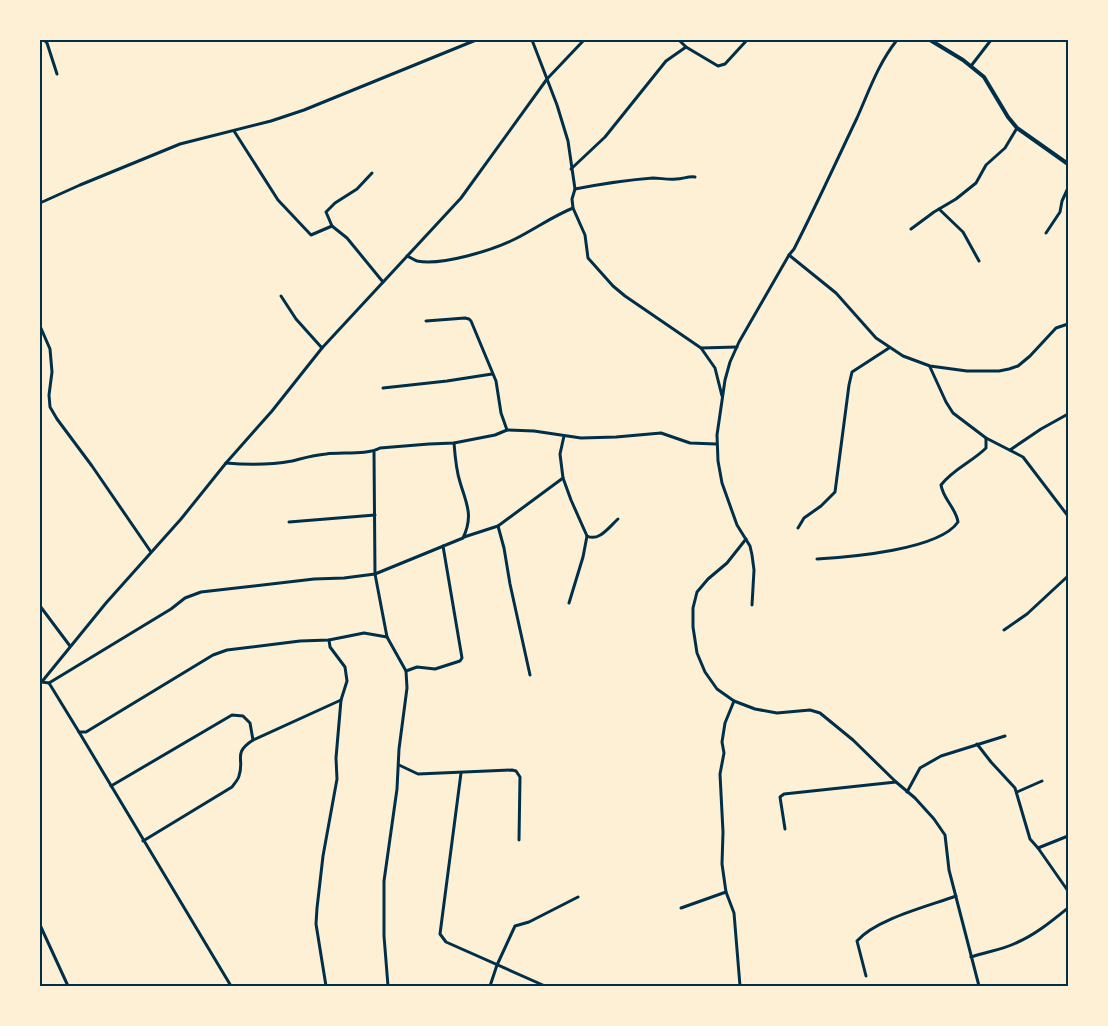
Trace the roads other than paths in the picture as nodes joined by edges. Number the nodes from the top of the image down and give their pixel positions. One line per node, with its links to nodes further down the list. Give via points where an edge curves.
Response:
1 (44, 40): 12 (street)
2 (476, 40): 15 (street, via 304,110)
3 (532, 40): 13 (street)
4 (584, 40): 13 (street)
5 (679, 40): 10 (street)
6 (747, 40): 10 (street, via 724,64 718,66)
7 (897, 40): 28 (street, via 877,71 824,189)
8 (930, 40): 11 (street)
9 (990, 40): 11 (street)
10 (686, 46): 17 (street, via 666,61 605,137)
11 (971, 66): 14 (street, via 984,77)
12 (57, 74)
13 (547, 79): 17 (street, via 568,141); 29 (street, via 461,198)
14 (1017, 128): 16 (street); 24 (street, via 1005,148 986,165 976,184)
15 (234, 131): 22 (street, via 180,144); 25 (street, via 278,200 311,235)
16 (1068, 164)
17 (571, 169): 21 (street)
18 (372, 173): 25 (street, via 357,189 326,212)
19 (695, 177): 21 (street, via 635,180)
20 (1068, 188): 27 (street, via 1060,212)
21 (575, 189): 23 (street)
22 (40, 204)
23 (573, 208): 29 (street, via 514,240 468,256 416,261); 38 (street, via 585,235 591,263 638,307)
24 (940, 209): 26 (street); 30 (street, via 963,232)
25 (332, 226): 31 (street, via 347,238)
26 (911, 229)
27 (1046, 233)
28 (789, 255): 36 (street); 39 (street, via 836,293)
29 (407, 256): 31 (street)
30 (979, 261)
31 (383, 282): 37 (street)
32 (281, 296): 37 (street)
33 (426, 321): 41 (street, via 469,319)
34 (1068, 324): 40 (street, via 1056,328 1030,356 1009,369 967,371)
35 (40, 326): 64 (street, via 50,349 50,406)
36 (737, 347): 38 (street); 43 (street, via 727,373)
37 (322, 348): 52 (street)
38 (701, 348): 43 (street, via 715,368)
39 (889, 348): 40 (street); 59 (street, via 852,372 835,492 804,518)
40 (930, 366): 47 (street, via 953,413)
41 (492, 374): 42 (street); 45 (street)
42 (383, 388)
43 (723, 398): 49 (street)
44 (1068, 414): 50 (street)
45 (507, 430): 46 (street); 48 (street)
46 (564, 436): 49 (street, via 601,438 661,433 690,443); 53 (street, via 560,454)
47 (986, 438): 50 (street); 65 (street, via 986,448 941,485 957,517 954,528 896,550)
48 (454, 443): 51 (street, via 380,448); 61 (street, via 459,480 468,503 468,527)
49 (716, 444): 62 (street, via 722,483 737,525)
50 (1010, 450): 55 (street, via 1023,457)
51 (374, 452): 52 (street, via 311,455 248,466); 54 (street)
52 (226, 463): 64 (street)
53 (563, 478): 58 (street); 60 (street)
54 (375, 515): 57 (street); 66 (street)
55 (1068, 516)
56 (618, 519): 60 (street, via 598,536)
57 (289, 522)
58 (498, 526): 61 (street); 76 (street)
59 (798, 528)
60 (587, 536): 68 (street)
61 (463, 538): 63 (street)
62 (746, 539): 69 (street, via 754,570); 80 (street, via 698,592 693,608 697,653 704,672 717,689)
63 (443, 546): 66 (street); 75 (street, via 462,658 435,669 416,667)
64 (151, 552): 74 (street)
65 (818, 559)
66 (375, 574): 72 (street); 78 (street, via 201,592 185,598)
67 (1068, 576): 71 (street, via 1027,614)
68 (569, 603)
69 (752, 605)
70 (40, 606): 74 (street)
71 (1004, 630)
72 (387, 637): 73 (street, via 364,634); 75 (street)
73 (329, 640): 79 (street, via 347,673); 81 (street, via 227,650 213,655 86,732)
74 (70, 646): 77 (street)
75 (406, 671): 85 (street)
76 (530, 675)
77 (41, 683): 78 (street)
78 (49, 683): 81 (street)
79 (341, 700): 83 (street); 109 (street, via 337,779 323,856 316,924)
80 (734, 700): 87 (street, via 755,710 777,713 810,710 820,713); 98 (street, via 725,724 720,774 722,864)
81 (79, 732): 89 (street)
82 (1005, 736): 84 (street)
83 (253, 740): 89 (street, via 250,723 243,716 232,715); 95 (street, via 241,750 239,776 232,787)
84 (978, 744): 90 (street, via 941,756 920,768); 91 (street)
85 (399, 765): 86 (street, via 418,774); 110 (street, via 384,881)
86 (461, 772): 94 (street, via 512,770 518,774); 105 (street, via 440,934 446,942)
87 (896, 782): 90 (street); 92 (street, via 784,794 780,797)
88 (1042, 782): 91 (street)
89 (111, 786): 95 (street)
90 (907, 792): 99 (street, via 945,835)
91 (1017, 792): 96 (street, via 1030,839)
92 (786, 829)
93 (1068, 836): 96 (street)
94 (519, 840)
95 (143, 841): 108 (street)
96 (1038, 848): 97 (street)
97 (1068, 891)
98 (726, 892): 101 (street); 113 (street, via 734,912)
99 (956, 896): 104 (street); 106 (street, via 864,933 857,940)
100 (578, 897): 105 (street, via 516,926)
101 (681, 908)
102 (1068, 908): 104 (street, via 1026,939)
103 (40, 925): 107 (street)
104 (971, 957): 114 (street)
105 (497, 965): 111 (street); 112 (street)
106 (866, 976)
107 (68, 986)
108 (231, 986)
109 (326, 986)
110 (388, 986)
111 (490, 986)
112 (546, 986)
113 (740, 986)
114 (979, 986)

